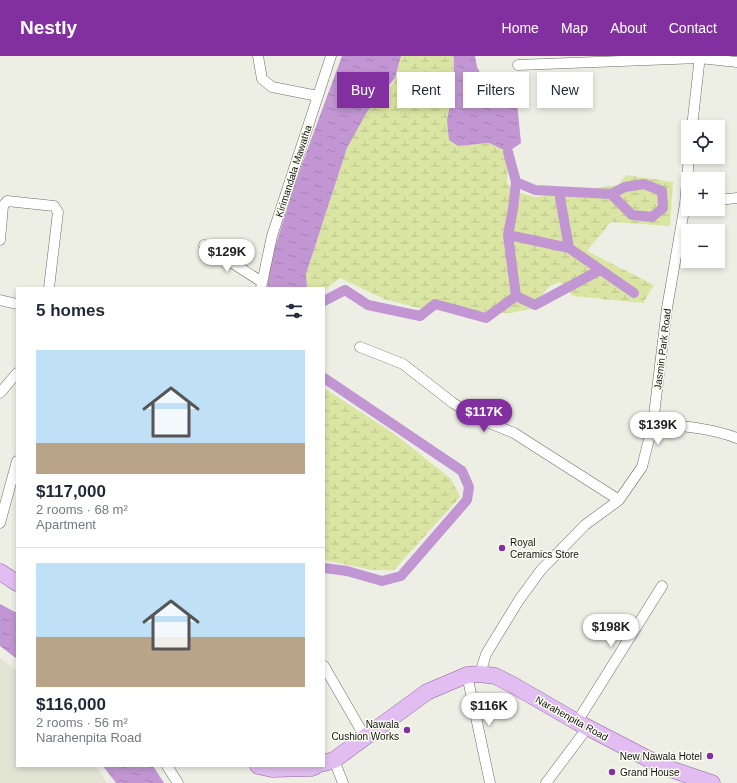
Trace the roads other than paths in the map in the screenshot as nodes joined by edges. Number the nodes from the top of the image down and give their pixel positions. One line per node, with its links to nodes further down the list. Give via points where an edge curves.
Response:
1 (258, 56): 6 (street, via 262,79 272,87)
2 (331, 56): 6 (street, Kirimandala Mawatha)
3 (700, 57): 4 (street); 5 (street); 7 (street)
4 (737, 62)
5 (518, 65)
6 (318, 96): 13 (street, Kirimandala Mawatha, via 272,236)
7 (693, 120)
8 (737, 198): 9 (street)
9 (725, 199)
10 (684, 216): 20 (street, Jasmin Park Road, via 667,308)
11 (0, 240): 14 (street, via 3,206 7,201 54,206 58,212)
12 (204, 245): 13 (street)
13 (261, 285)
14 (50, 287)
15 (0, 300): 16 (street)
16 (16, 304)
17 (360, 346): 23 (street, via 403,364 453,403 482,420 514,433)
18 (16, 374): 19 (street)
19 (0, 393)
20 (653, 423): 21 (street, via 701,428); 23 (street, Jasmin Park Road, via 642,467)
21 (737, 438)
22 (16, 465): 24 (street)
23 (619, 500): 27 (street, Jasmin Park Road, via 585,525 541,570 519,600)
24 (0, 523)
25 (662, 586): 28 (street)
26 (325, 668): 29 (street)
27 (473, 675): 28 (main road, Narahenpita Road, via 495,676); 29 (main road, via 428,692); 36 (street)
28 (583, 725): 37 (street); 38 (main road, Narahenpita Road, via 664,767)
29 (365, 737): 30 (main road)
30 (329, 762): 35 (street)
31 (168, 767): 34 (street)
32 (263, 767): 33 (main road)
33 (314, 767)
34 (178, 783)
35 (343, 783)
36 (490, 783)
37 (546, 783)
38 (712, 783)

